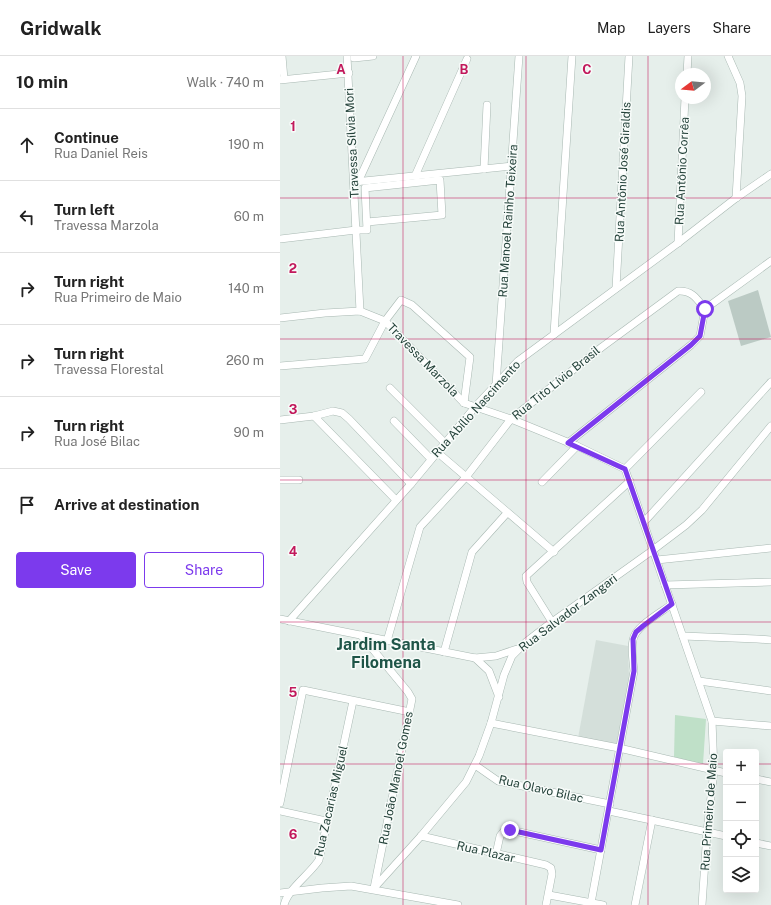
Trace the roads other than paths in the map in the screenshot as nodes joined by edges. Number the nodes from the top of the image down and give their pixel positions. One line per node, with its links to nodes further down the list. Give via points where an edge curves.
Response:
1 (282, 56): 14 (street)
2 (348, 56): 13 (street, Travessa Sílvia Mori)
3 (354, 56): 4 (street)
4 (373, 56)
5 (416, 56): 21 (street)
6 (519, 56): 17 (street, Rua Manoel Rainho Teixeira)
7 (572, 56): 33 (street)
8 (629, 56): 28 (street, Rua Antônio José Giraldis)
9 (688, 56): 12 (street)
10 (728, 56): 22 (street, via 740,83 742,96)
11 (467, 59): 20 (street)
12 (687, 68)
13 (349, 73): 14 (street); 21 (street, Travessa Sílvia Mori)
14 (282, 79)
15 (685, 104): 26 (street, Rua Antônio Corrêa)
16 (487, 106): 18 (street)
17 (512, 166): 18 (street); 36 (street, Rua Manoel Rainho Teixeira)
18 (484, 169): 20 (street)
19 (771, 174): 22 (street, Rua Abílio Nascimento)
20 (415, 176): 21 (street)
21 (356, 182): 24 (street, Travessa Sílvia Mori)
22 (736, 198): 26 (street, Rua Abílio Nascimento)
23 (367, 222): 23 (street, via 365,188 440,180 442,215); 24 (street, via 367,230)
24 (356, 230): 25 (street); 30 (street, Travessa Sílvia Mori)
25 (280, 239)
26 (678, 243): 28 (street, Rua Abílio Nascimento)
27 (771, 261): 29 (street)
28 (616, 288): 33 (street, Rua Abílio Nascimento)
29 (705, 309): 42 (street, Rua Tito Lívio Brasil, via 692,294 686,290 678,291 602,346); 47 (street, via 700,336 691,345)
30 (360, 311): 31 (street, Travessa Marzola); 32 (street, Travessa Marzola)
31 (280, 318)
32 (385, 321): 34 (street, via 365,359); 39 (street, Travessa Marzola); 39 (street, via 401,300 412,305 470,357)
33 (554, 334): 36 (street, Rua Abílio Nascimento, via 518,361)
34 (280, 366)
35 (771, 382): 60 (street)
36 (496, 385): 40 (street, Rua Abílio Nascimento)
37 (390, 388): 46 (street)
38 (701, 392): 51 (street)
39 (464, 403): 40 (street, Travessa Marzola)
40 (474, 407): 42 (street, Travessa Marzola); 46 (street, Rua Abílio Nascimento)
41 (314, 416): 43 (street); 57 (street, via 333,411 342,413); 58 (street)
42 (511, 419): 47 (street, Travessa Marzola); 52 (street, Rua Tito Lívio Brasil)
43 (280, 420)
44 (394, 421): 50 (street)
45 (771, 426): 62 (street, Rua Salvador Zangari, via 702,510)
46 (445, 443): 49 (street, Rua Abílio Nascimento)
47 (568, 443): 48 (street, Travessa Marzola)
48 (577, 446): 51 (street, Travessa Marzola); 56 (street)
49 (437, 452): 50 (street, Rua Abílio Nascimento); 52 (street)
50 (431, 459): 57 (street, Rua Abílio Nascimento)
51 (625, 469): 55 (street, Rua Primeiro de Maio)
52 (466, 477): 59 (street); 74 (street, Rua Tito Lívio Brasil, via 420,527)
53 (280, 480): 54 (street)
54 (299, 480)
55 (630, 481): 60 (street, Rua Primeiro de Maio); 63 (street)
56 (542, 482)
57 (411, 484): 58 (street, Rua Abílio Nascimento)
58 (396, 500): 69 (street, Rua Abílio Nascimento)
59 (507, 513): 63 (street); 76 (street, via 472,552)
60 (644, 522): 62 (street, Rua Primeiro de Maio)
61 (771, 548): 64 (street)
62 (654, 550): 64 (street, Rua Primeiro de Maio); 70 (street, Rua Salvador Zangari)
63 (554, 552): 70 (street, via 526,576 527,582)
64 (657, 560): 66 (street, Rua Primeiro de Maio)
65 (771, 582): 66 (street)
66 (665, 585): 67 (street, Rua Primeiro de Maio)
67 (672, 604): 72 (street, Rua Primeiro de Maio); 86 (street, via 636,632 633,639 634,671)
68 (280, 619): 69 (street)
69 (289, 621): 71 (street)
70 (552, 622): 75 (street, Rua Salvador Zangari)
71 (361, 636): 74 (street); 82 (street, Rua João Manoel Gomes, via 408,692 412,699)
72 (683, 636): 73 (street); 78 (street, Rua Primeiro de Maio)
73 (771, 640)
74 (387, 641): 76 (street)
75 (521, 647): 77 (street, via 496,656); 80 (street, Rua Salvador Zangari, via 512,656)
76 (444, 652): 77 (street)
77 (475, 658): 80 (street, via 489,671)
78 (699, 681): 79 (street); 83 (street, Rua Primeiro de Maio)
79 (771, 691)
80 (499, 697): 84 (street, Rua Salvador Zangari)
81 (353, 701): 82 (street); 92 (street, via 303,690); 96 (street, Rua Zacarias Miguel)
82 (410, 712): 104 (street, Rua João Manoel Gomes)
83 (712, 721): 85 (street); 88 (street, Rua Primeiro de Maio)
84 (491, 723): 86 (street); 87 (street, Rua Salvador Zangari)
85 (771, 726)
86 (619, 748): 88 (street); 93 (street)
87 (475, 765): 93 (street, Rua Olavo Bilac, via 498,781); 99 (street, Rua Salvador Zangari, via 458,793)
88 (714, 770): 89 (street); 97 (street, Rua Primeiro de Maio)
89 (723, 772)
90 (759, 780): 91 (street)
91 (771, 782)
92 (280, 803)
93 (609, 808): 95 (street, Rua Olavo Bilac); 102 (street)
94 (280, 811): 96 (street)
95 (652, 820): 97 (street, Rua Olavo Bilac); 114 (street)
96 (326, 821): 105 (street, Rua Zacarias Miguel, via 319,860)
97 (707, 832): 98 (street, Rua Olavo Bilac); 115 (street, Rua Primeiro de Maio)
98 (723, 835)
99 (421, 836): 103 (street, Rua Plazar); 104 (street, Rua Salvador Zangari)
100 (759, 844): 101 (street)
101 (771, 846)
102 (601, 850): 103 (street, via 510,830 504,831 500,836); 109 (street)
103 (496, 854): 107 (street, Rua Plazar, via 551,868)
104 (374, 890): 105 (street, via 351,886); 111 (street)
105 (291, 892): 106 (street); 110 (street, Rua Zacarias Miguel, via 286,897)
106 (280, 893)
107 (549, 894): 108 (street); 112 (street)
108 (572, 902): 109 (street)
109 (591, 903): 113 (street)
110 (284, 905)
111 (458, 905)
112 (546, 905)
113 (603, 905)
114 (635, 905)
115 (702, 905)

